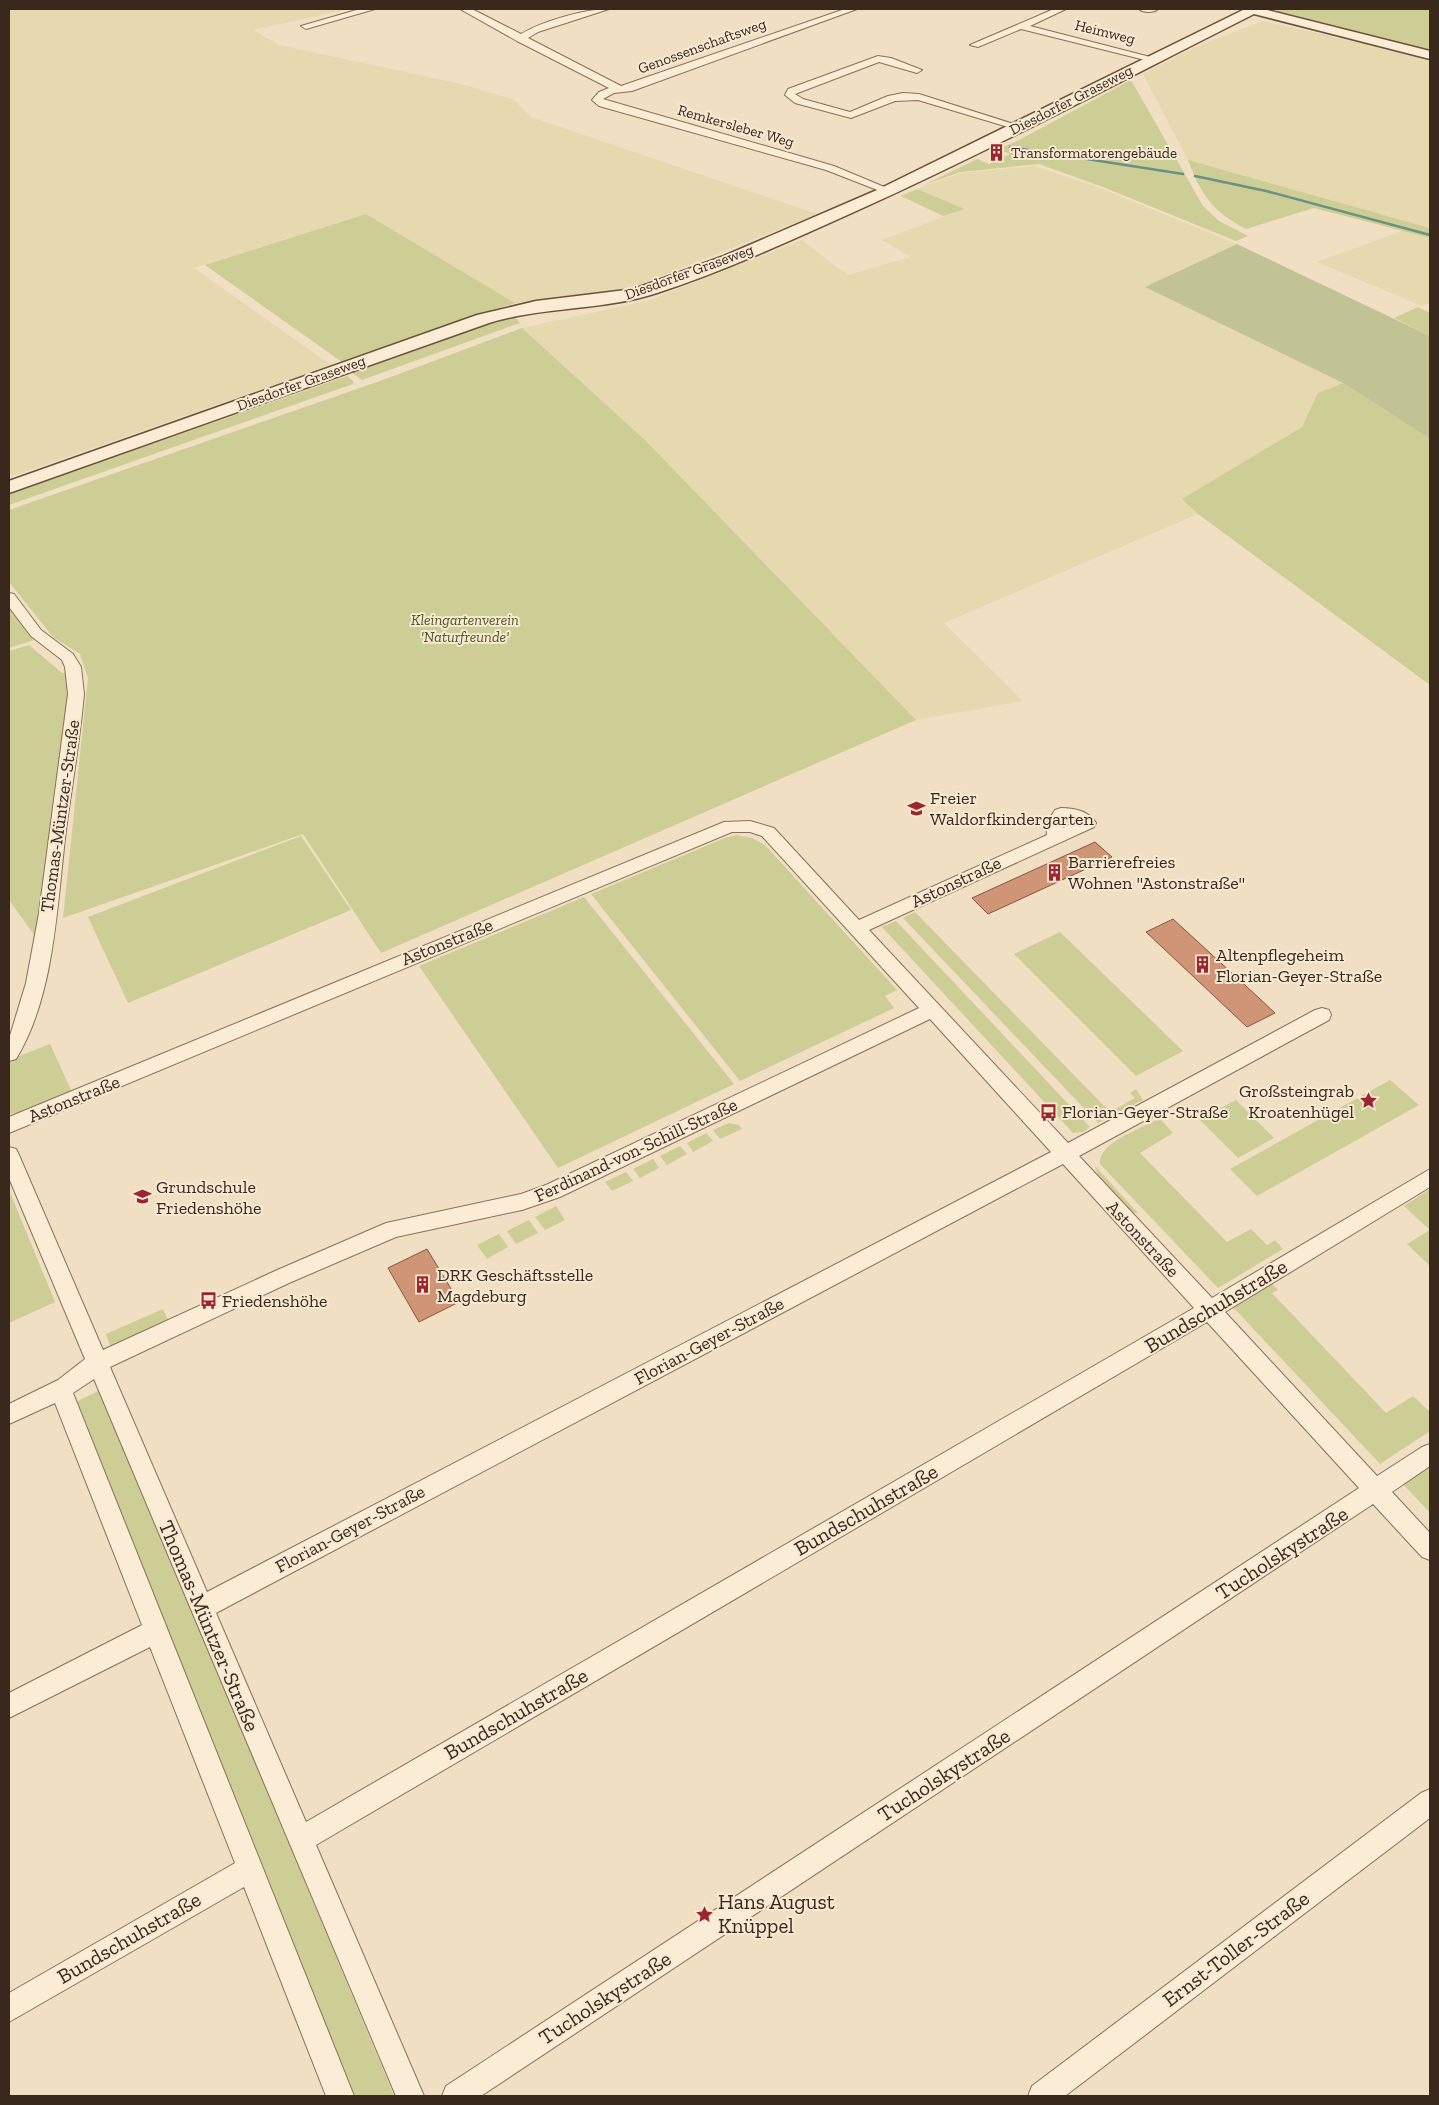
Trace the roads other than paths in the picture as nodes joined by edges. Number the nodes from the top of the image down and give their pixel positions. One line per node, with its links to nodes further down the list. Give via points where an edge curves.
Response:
1 (370, 9): 9 (street)
2 (465, 9): 11 (street)
3 (606, 9): 11 (street, via 535,30)
4 (853, 9): 16 (street, Genossenschaftsweg, via 628,89)
5 (1061, 9): 10 (street)
6 (1144, 9): 7 (street)
7 (1153, 9)
8 (1254, 10): 13 (main road); 14 (main road, Diesdorfer Graseweg)
9 (306, 26)
10 (1020, 26): 12 (street); 14 (street, Heimweg)
11 (520, 39): 16 (street)
12 (975, 45)
13 (1430, 55)
14 (1153, 59): 17 (main road, Diesdorfer Graseweg)
15 (917, 70): 17 (street, via 878,59 792,91 790,95 799,101 851,115 892,98 918,97)
16 (618, 89): 18 (street, Remkersleber Weg, via 599,96 597,100 830,168)
17 (1018, 127): 18 (main road, Diesdorfer Graseweg)
18 (889, 191): 19 (main road, Diesdorfer Graseweg, via 819,223 646,291 603,301 524,308 483,319)
19 (9, 487)
20 (9, 597): 25 (street, Thomas-Müntzer-Straße, via 36,634 68,657 73,667 76,694 45,926 27,1014 15,1048)
21 (1056, 837): 22 (street, Astonstraße)
22 (856, 928): 23 (street, Astonstraße); 26 (street, Astonstraße, via 768,832 744,825 730,826)
23 (932, 1010): 27 (street, Astonstraße); 31 (street, Ferdinand-von-Schill-Straße, via 553,1192 522,1202 393,1229)
24 (1322, 1016): 27 (street, Florian-Geyer-Straße)
25 (9, 1054)
26 (9, 1125)
27 (1065, 1154): 30 (street, Astonstraße); 37 (street, Florian-Geyer-Straße)
28 (9, 1155): 31 (street, Thomas-Müntzer-Straße)
29 (1430, 1177): 30 (street, Bundschuhstraße)
30 (1210, 1310): 35 (street, Astonstraße); 41 (street, Bundschuhstraße)
31 (96, 1363): 32 (street, Ferdinand-von-Schill-Straße, via 80,1379); 37 (street, Thomas-Müntzer-Straße)
32 (61, 1390): 33 (street, Ferdinand-von-Schill-Straße); 38 (street)
33 (9, 1414)
34 (1430, 1454): 35 (street, Tucholskystraße)
35 (1376, 1491): 36 (street, Astonstraße); 46 (street, Tucholskystraße)
36 (1430, 1549)
37 (201, 1608): 41 (street, Thomas-Müntzer-Straße)
38 (156, 1631): 39 (street); 42 (street)
39 (9, 1706)
40 (1430, 1802): 47 (street, Ernst-Toller-Straße)
41 (300, 1840): 45 (street, Thomas-Müntzer-Straße)
42 (250, 1869): 43 (street, Bundschuhstraße); 44 (street)
43 (9, 2008)
44 (340, 2096)
45 (410, 2096)
46 (456, 2096)
47 (1042, 2096)

